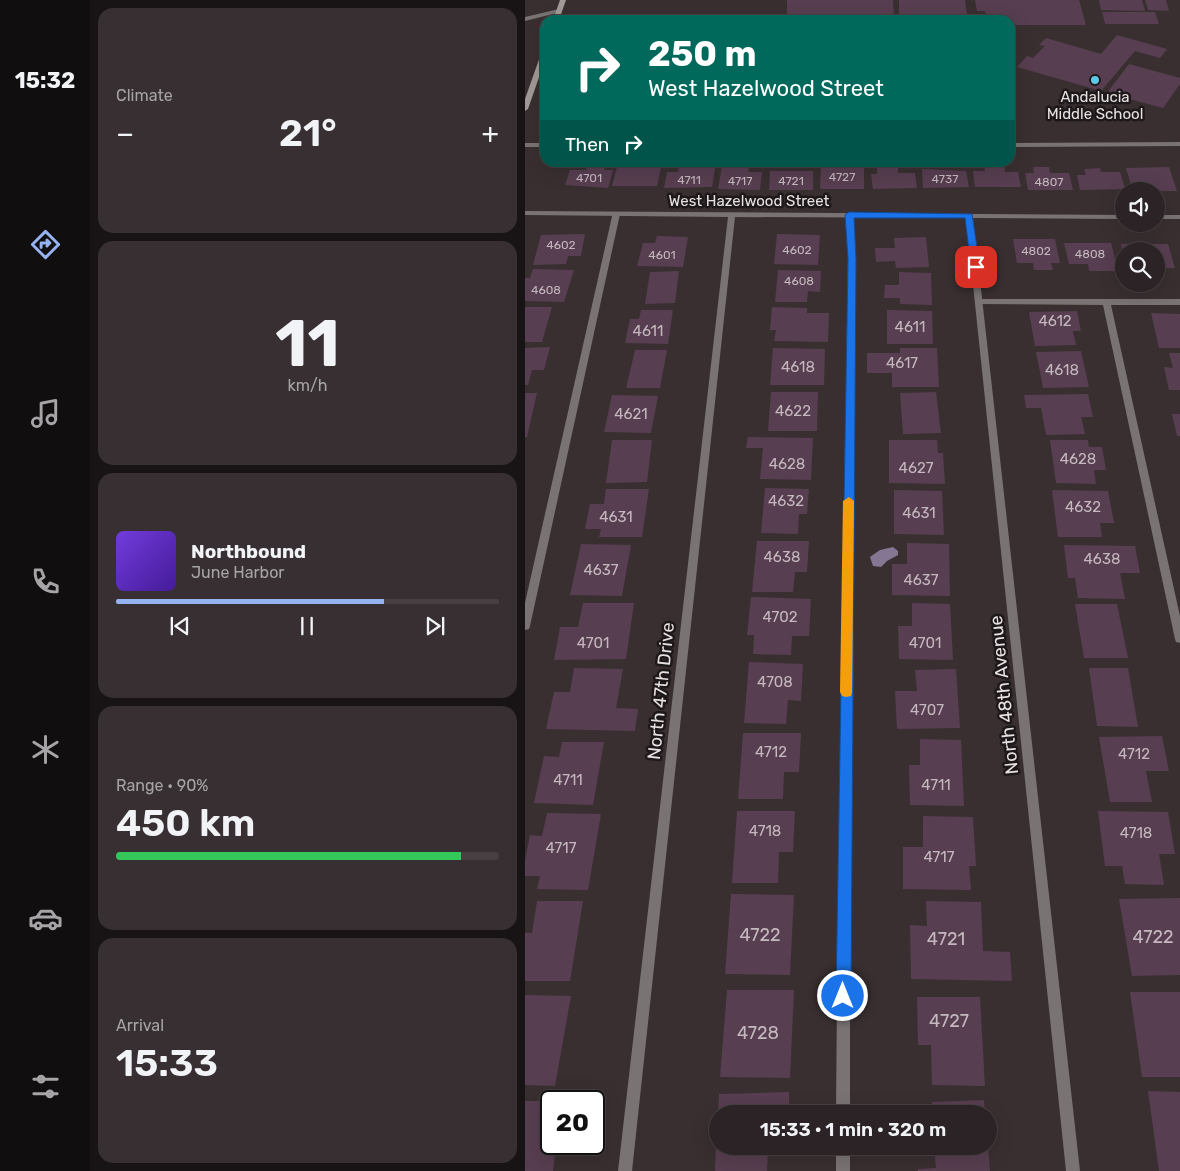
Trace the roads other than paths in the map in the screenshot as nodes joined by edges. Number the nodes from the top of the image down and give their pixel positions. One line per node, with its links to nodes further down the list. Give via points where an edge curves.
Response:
1 (563, 0): 2 (street)
2 (559, 11): 4 (street); 5 (street)
3 (540, 15): 6 (street)
4 (542, 15)
5 (558, 15)
6 (525, 19)
7 (540, 66): 8 (street)
8 (525, 109)
9 (1180, 144): 12 (street)
10 (525, 145): 11 (street)
11 (540, 145)
12 (1015, 145)
13 (525, 213): 14 (street, West Hazelwood Street)
14 (616, 214): 15 (street, West Hazelwood Street); 24 (street)
15 (732, 214): 16 (street, West Hazelwood Street); 28 (street, North 47th Drive)
16 (849, 215): 17 (street, West Hazelwood Street); 26 (street, via 852,259)
17 (969, 216): 18 (street, West Hazelwood Street); 21 (street, North 48th Avenue)
18 (1115, 217)
19 (1165, 217): 20 (street)
20 (1180, 217)
21 (980, 302): 22 (street); 30 (street, North 48th Avenue)
22 (1106, 302): 23 (street); 25 (street)
23 (1180, 302)
24 (525, 626)
25 (1180, 639)
26 (843, 1105)
27 (843, 1155): 29 (street)
28 (625, 1171)
29 (843, 1171)
30 (1073, 1171)

